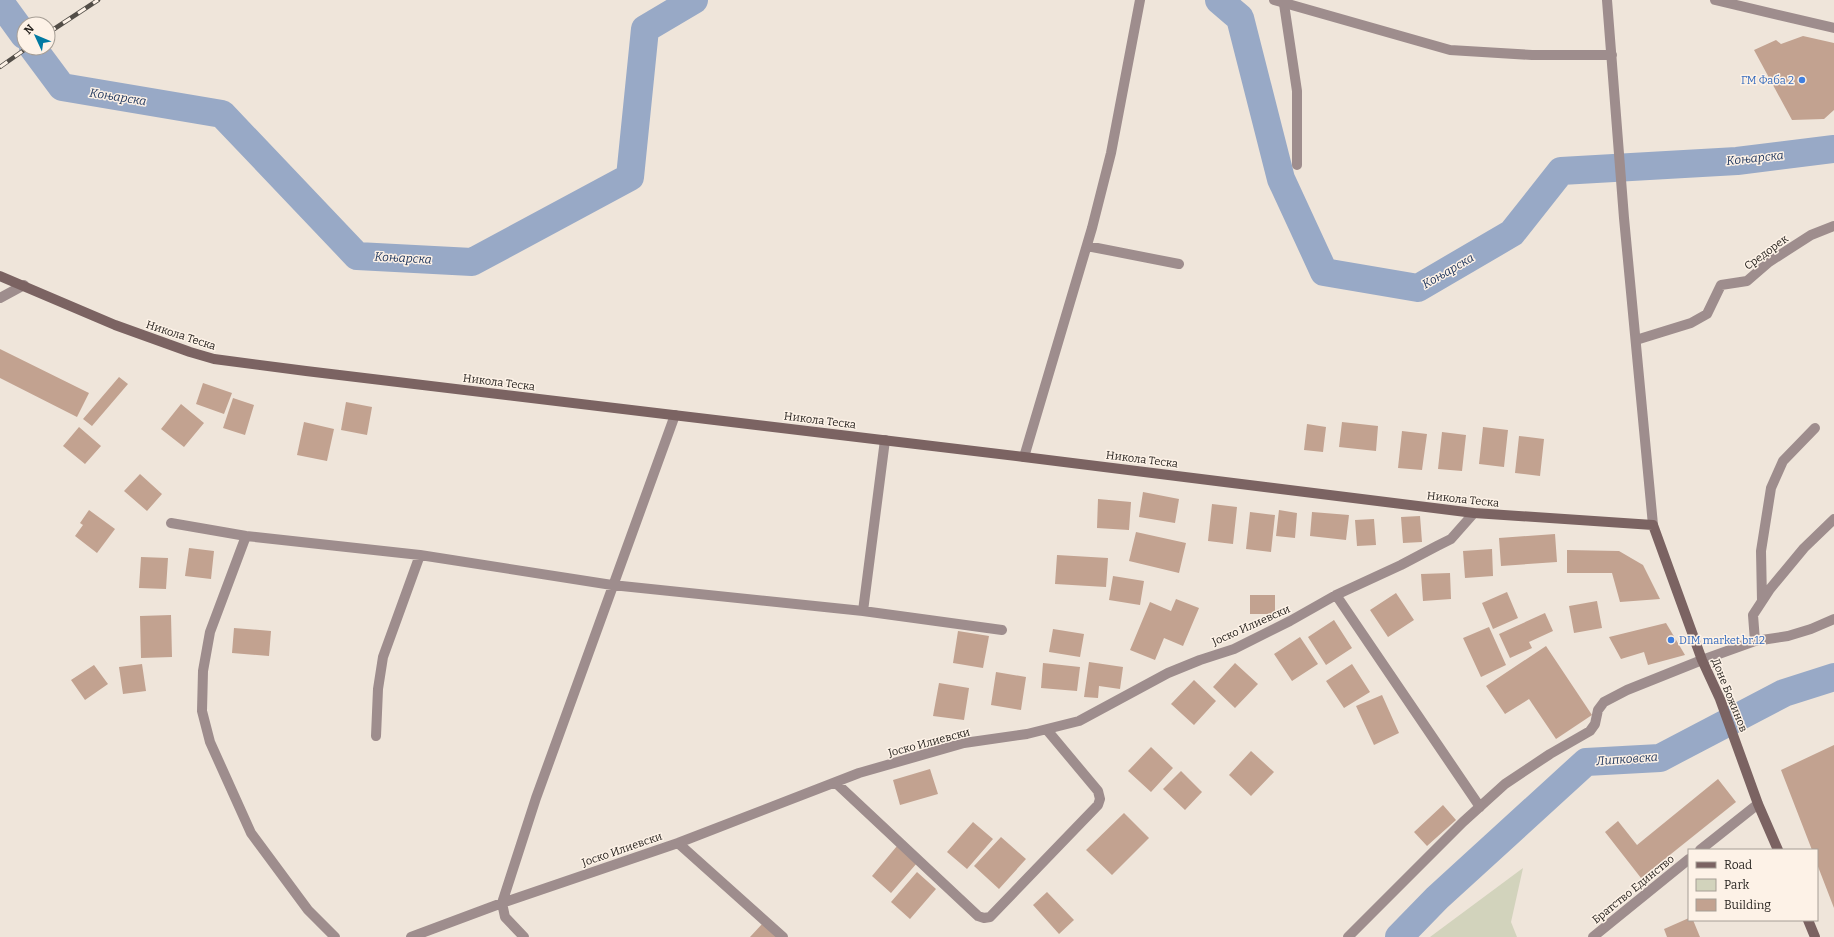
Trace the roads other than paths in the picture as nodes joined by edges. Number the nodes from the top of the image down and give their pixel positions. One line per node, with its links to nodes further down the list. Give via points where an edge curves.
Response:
1 (1140, 0): 9 (street, via 1111,152)
2 (1608, 0): 6 (street)
3 (1715, 0): 5 (street)
4 (1279, 2): 6 (street, via 1450,50); 7 (street, via 1297,91)
5 (1834, 28)
6 (1612, 56): 14 (street)
7 (1297, 165)
8 (1834, 226): 14 (street, Средорек, via 1811,235 1769,262 1747,281 1721,285 1707,314 1692,323)
9 (1087, 246): 10 (street); 18 (street)
10 (1179, 264)
11 (0, 276): 12 (main road, Никола Теска)
12 (24, 286): 13 (street); 15 (main road, Никола Теска, via 115,325 214,359)
13 (0, 298)
14 (1636, 340): 22 (street)
15 (675, 415): 17 (main road, Никола Теска); 25 (street)
16 (1815, 428): 27 (street, via 1784,461 1771,488 1761,551)
17 (885, 440): 18 (main road, Никола Теска); 28 (street)
18 (1024, 456): 19 (main road, Никола Теска)
19 (1474, 513): 22 (main road, Никола Теска); 26 (street, Јоско Илиевски, via 1451,538)
20 (1834, 519): 27 (street, via 1804,548)
21 (171, 523): 23 (street)
22 (1653, 525): 32 (main road, Доне Божинов)
23 (246, 536): 24 (street); 44 (street, via 210,632 203,671 202,711 210,742 251,834 308,910)
24 (420, 555): 25 (street); 34 (street, via 383,657 378,689)
25 (612, 585): 28 (street); 42 (street, via 518,848)
26 (1336, 595): 33 (street, Јоско Илиевски, via 1290,622 1234,649 1168,673 1079,721); 37 (street)
27 (1762, 601): 31 (street, via 1753,614)
28 (863, 611): 30 (street)
29 (1834, 619): 31 (street, via 1788,636)
30 (1002, 630)
31 (1755, 641): 32 (street)
32 (1702, 660): 36 (main road, Доне Божинов, via 1720,699); 37 (street, via 1604,702 1590,731 1505,784)
33 (1047, 730): 35 (street, Јоско Илиевски, via 946,747); 35 (street, via 1098,791 1100,799 1098,805 990,917 978,916)
34 (376, 736)
35 (836, 783): 38 (street, Јоско Илиевски)
36 (1758, 804): 39 (street); 40 (main road, Доне Божинов)
37 (1480, 807): 48 (street)
38 (678, 843): 42 (street, Јоско Илиевски); 47 (street)
39 (1701, 849)
40 (1778, 849)
41 (1688, 860): 49 (street, Братство Единство)
42 (502, 902): 45 (street, Јоско Илиевски); 46 (street, via 505,917)
43 (1808, 921): 50 (main road)
44 (335, 937)
45 (411, 937)
46 (524, 937)
47 (783, 937)
48 (1348, 937)
49 (1593, 937)
50 (1815, 937)

